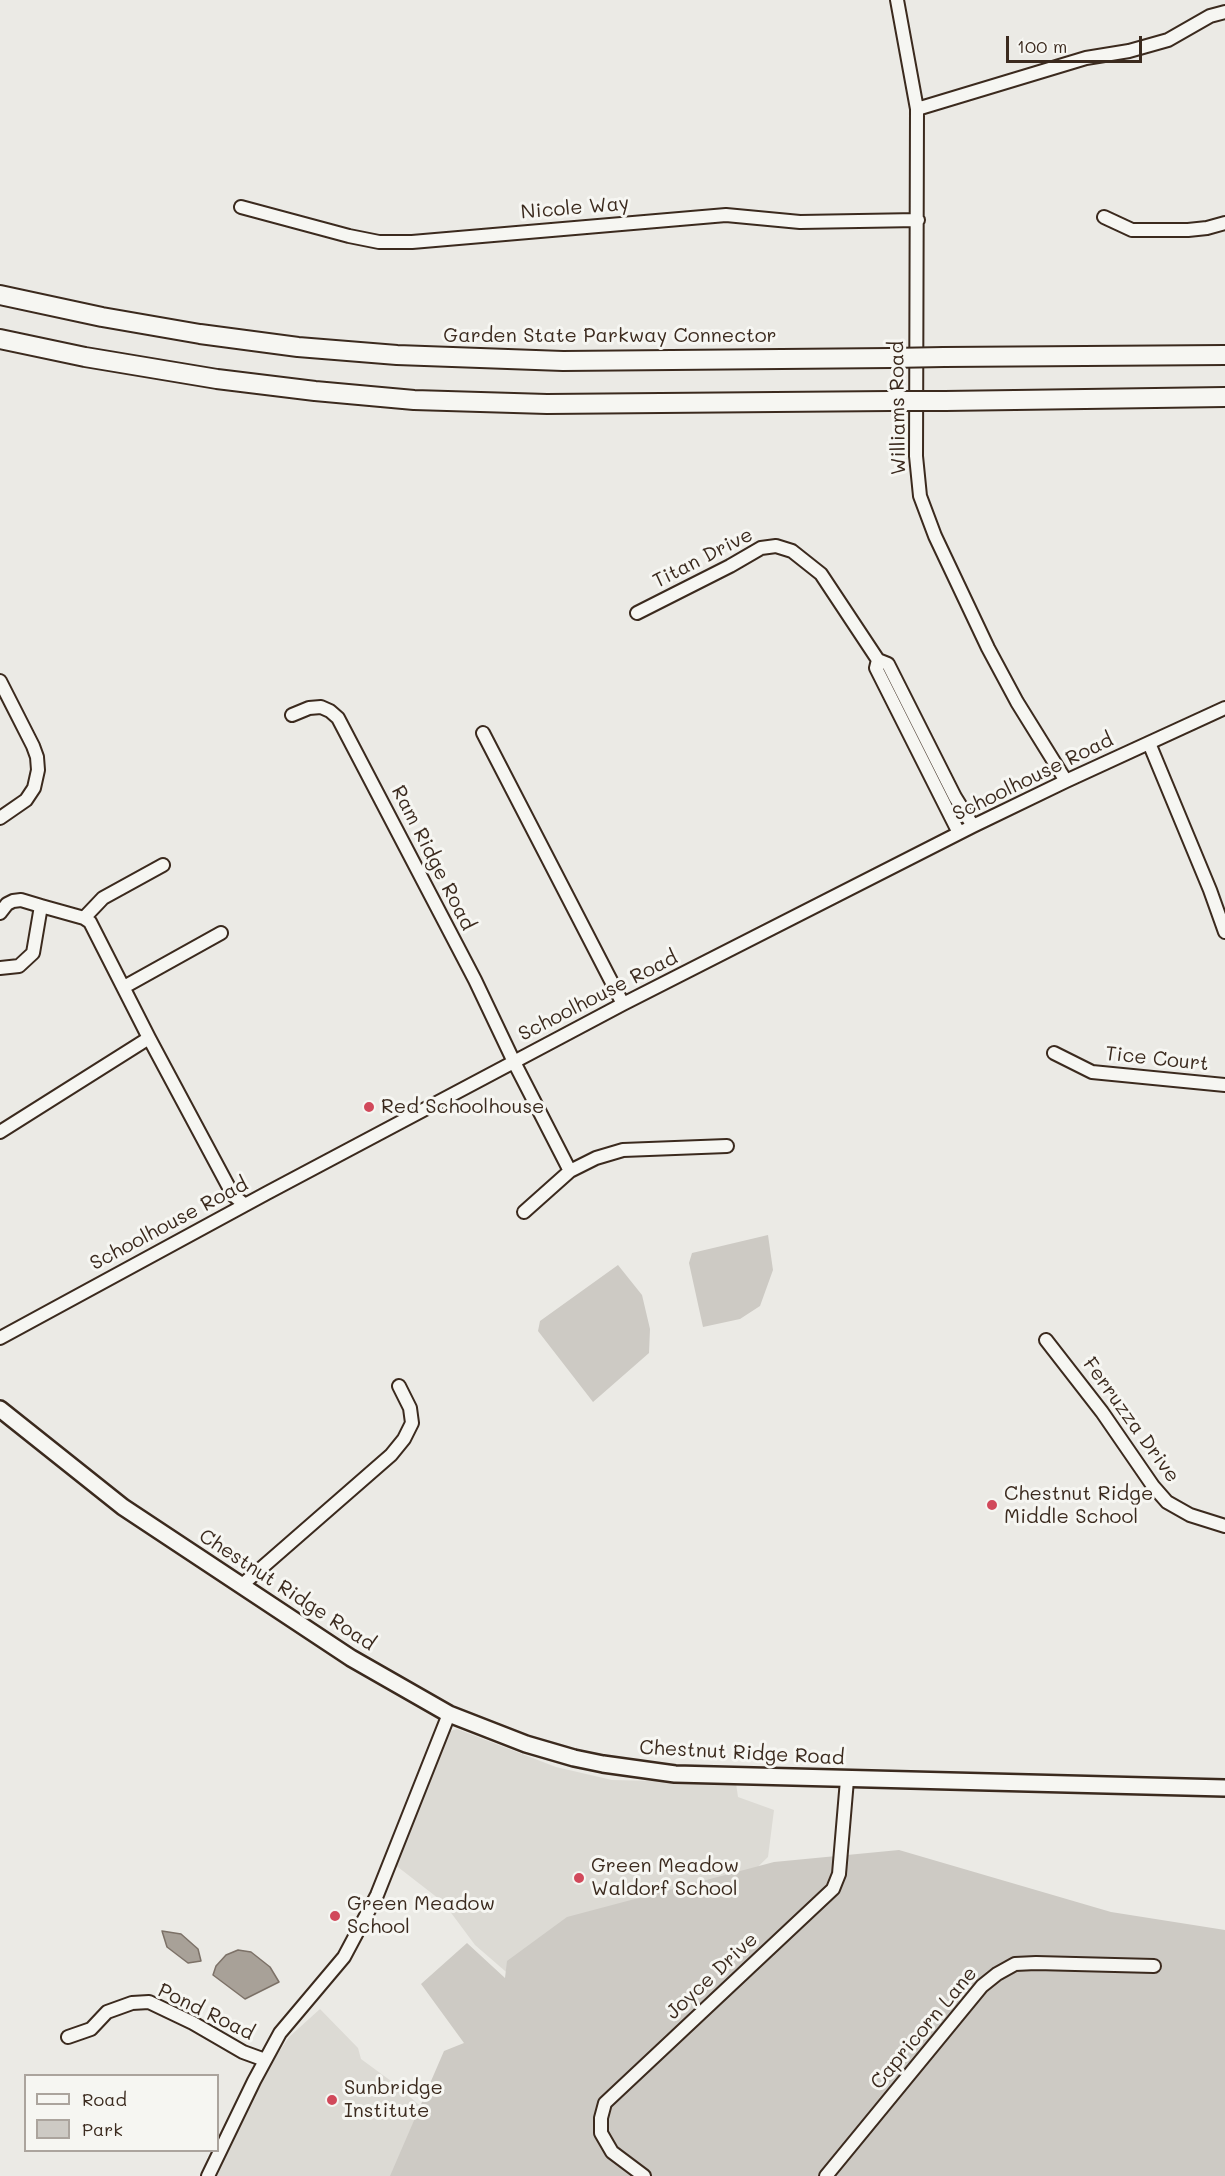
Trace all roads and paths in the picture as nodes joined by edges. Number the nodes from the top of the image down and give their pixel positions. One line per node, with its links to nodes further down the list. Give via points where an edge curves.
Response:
1 (897, 0): 3 (street, Williams Road)
2 (1225, 12): 3 (street, via 1210,16 1168,40 1086,58)
3 (918, 109): 6 (street, Williams Road)
4 (241, 207): 6 (street, Nicole Way, via 349,236 412,243 726,214 800,222)
5 (1104, 217): 7 (street, via 1132,230 1188,230)
6 (918, 220): 19 (street, Williams Road, via 916,456 920,496 988,648)
7 (1225, 223)
8 (0, 295): 10 (highway, Garden State Parkway Connector, bridge, via 200,334 397,355 552,361)
9 (0, 339): 11 (highway, bridge, via 216,379 403,399 547,404)
10 (1225, 355)
11 (1225, 397)
12 (637, 613): 13 (street, Titan Drive, via 762,548 776,546 792,551 821,574)
13 (878, 660): 21 (street, Titan Drive, via 888,664); 22 (street, Titan Drive, via 876,668)
14 (0, 681): 20 (street, via 33,746 38,770 34,789 26,800)
15 (1225, 708): 18 (street, Schoolhouse Road)
16 (292, 714): 34 (street, Ram Ridge Road, via 321,707 338,718)
17 (483, 733): 31 (street)
18 (1149, 743): 19 (street, Schoolhouse Road); 27 (street)
19 (1066, 781): 21 (street, Schoolhouse Road)
20 (0, 818)
21 (973, 826): 22 (street, Schoolhouse Road)
22 (959, 833): 31 (street, Schoolhouse Road)
23 (163, 865): 26 (street, via 103,898)
24 (41, 906): 25 (street, via 13,901); 26 (street); 29 (street, via 33,953 19,966)
25 (0, 913)
26 (84, 918): 30 (street, via 90,922)
27 (1225, 932)
28 (221, 933): 30 (street)
29 (0, 968)
30 (124, 987): 32 (street)
31 (624, 1004): 34 (street, Schoolhouse Road)
32 (148, 1038): 36 (street); 39 (street, via 233,1195)
33 (1054, 1053): 35 (street, Tice Court, via 1092,1072)
34 (514, 1062): 38 (street, Ram Ridge Road); 39 (street, Schoolhouse Road)
35 (1225, 1086)
36 (0, 1132)
37 (727, 1146): 38 (street, via 623,1150)
38 (570, 1171): 40 (street)
39 (245, 1205): 41 (street, Schoolhouse Road)
40 (524, 1212)
41 (0, 1338)
42 (1046, 1340): 45 (street, Ferruzza Drive, via 1167,1502 1190,1515)
43 (399, 1386): 46 (street, via 410,1408 412,1423 404,1439 391,1455)
44 (0, 1409): 46 (main road, Chestnut Ridge Road, via 123,1507)
45 (1225, 1526)
46 (242, 1585): 47 (main road, Chestnut Ridge Road, via 351,1658)
47 (449, 1714): 48 (main road, Chestnut Ridge Road, via 526,1744 625,1768 675,1774); 52 (street, via 377,1895 344,1957 280,2033)
48 (847, 1780): 49 (main road, Chestnut Ridge Road); 54 (street, Joyce Drive, via 839,1874 833,1889 605,2103 601,2133 612,2152)
49 (1225, 1788)
50 (1154, 1966): 55 (street, Capricorn Lane, via 1015,1964 997,1974 982,1986)
51 (68, 2037): 52 (street, Pond Road, via 91,2029 107,2012 149,2002)
52 (265, 2060): 53 (street)
53 (208, 2176)
54 (644, 2176)
55 (826, 2176)

